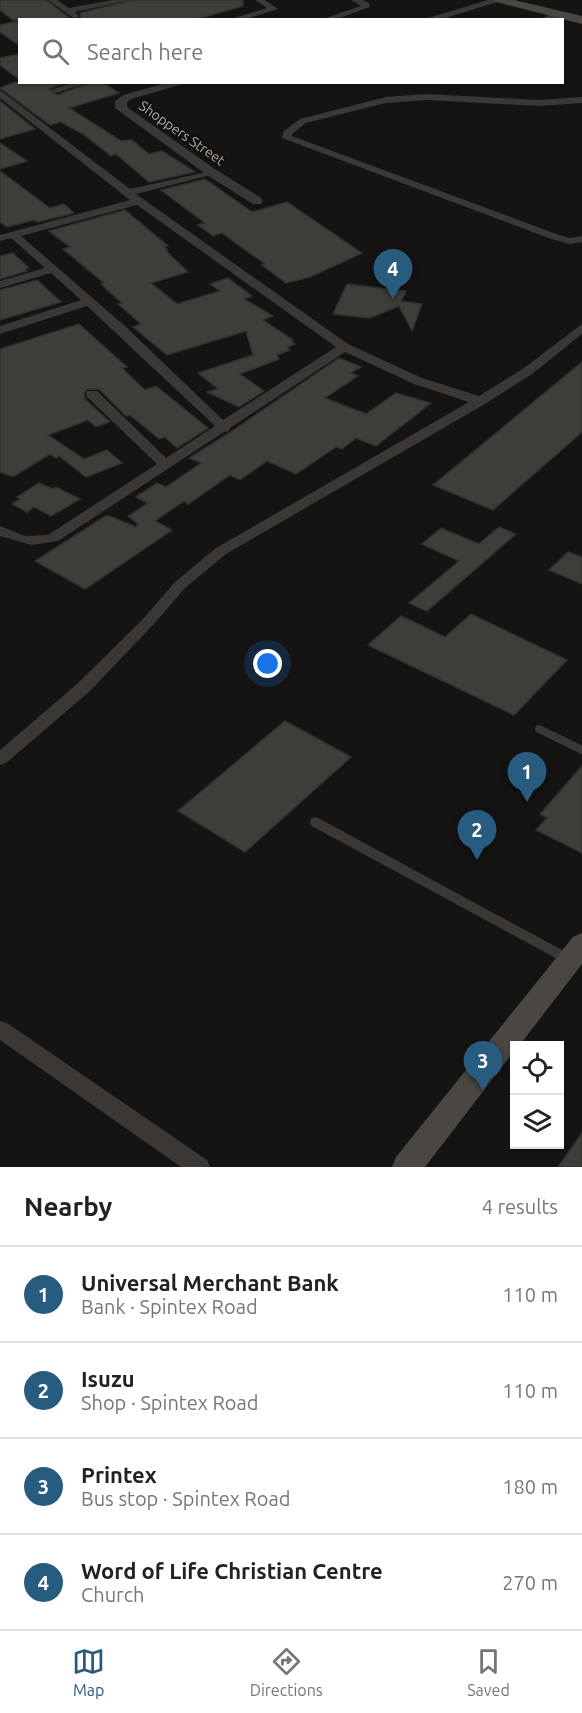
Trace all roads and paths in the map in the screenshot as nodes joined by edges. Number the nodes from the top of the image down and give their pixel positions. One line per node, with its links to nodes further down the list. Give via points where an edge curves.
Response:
1 (52, 0): 8 (street)
2 (126, 0): 8 (street)
3 (259, 0): 10 (street, via 274,9)
4 (355, 0): 11 (street, via 366,7)
5 (500, 0): 7 (main road); 12 (street)
6 (582, 7): 7 (main road)
7 (560, 8): 13 (street); 14 (main road)
8 (69, 11): 9 (street)
9 (78, 18)
10 (239, 18)
11 (330, 18)
12 (433, 18)
13 (545, 18)
14 (582, 20)
15 (78, 84): 17 (street)
16 (176, 84): 20 (street, Shoppers Street, via 127,97 121,101 121,108)
17 (56, 90)
18 (0, 93): 21 (street)
19 (582, 100): 26 (street, via 386,100 303,120 287,133 287,138 555,237)
20 (210, 172): 21 (street); 23 (street, Shoppers Street)
21 (128, 193): 22 (street)
22 (138, 201): 24 (street); 32 (street)
23 (257, 201)
24 (14, 235): 25 (street); 27 (street)
25 (0, 238)
26 (582, 239)
27 (53, 269): 28 (street); 29 (street)
28 (0, 285)
29 (90, 301): 31 (street); 35 (street)
30 (582, 328): 34 (street, via 528,371)
31 (0, 330)
32 (344, 347): 34 (street, via 418,381); 35 (street)
33 (92, 394): 36 (street)
34 (480, 401): 40 (street, via 221,551 180,585 83,688)
35 (224, 428): 36 (street)
36 (166, 465): 37 (street, via 53,538 18,540)
37 (0, 530)
38 (539, 729): 39 (lane)
39 (582, 750)
40 (0, 759)
41 (315, 822): 42 (lane)
42 (576, 951): 45 (main road)
43 (0, 1029): 44 (street)
44 (199, 1167)
45 (407, 1167)

